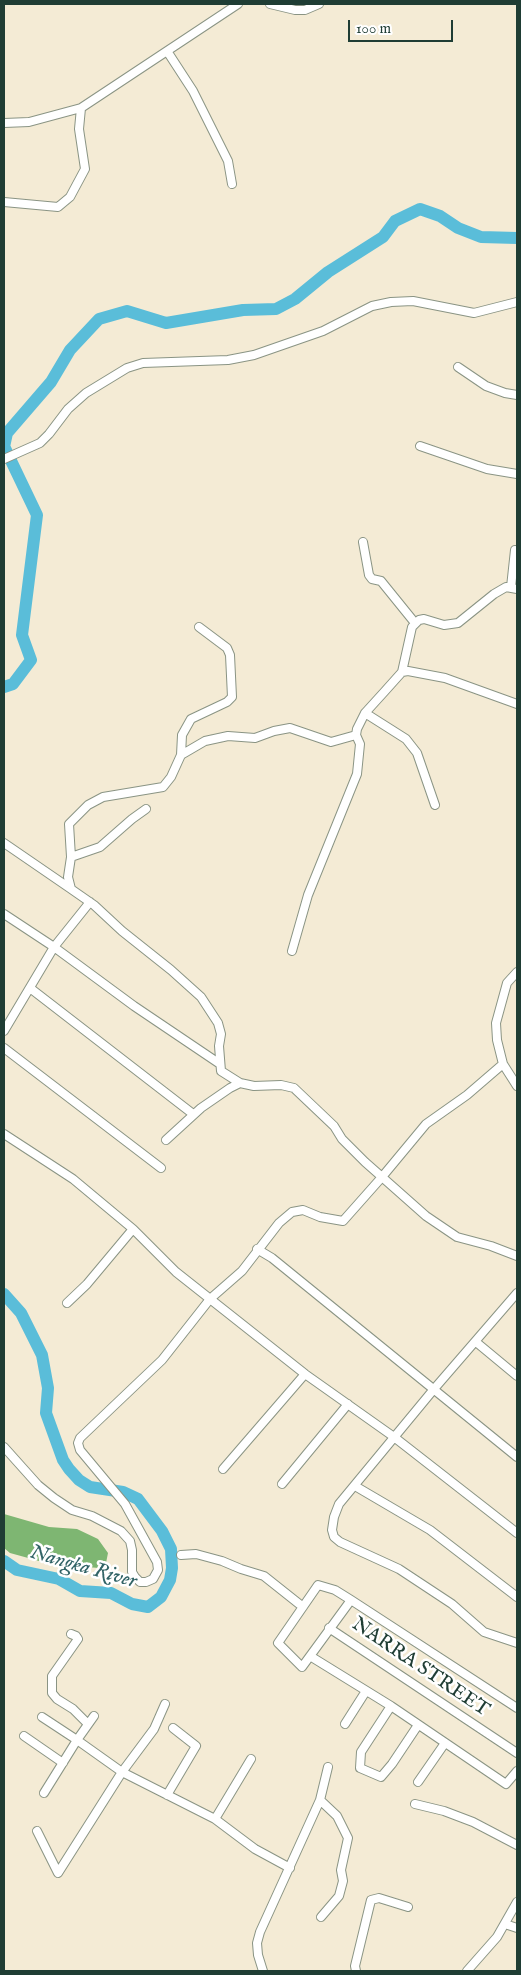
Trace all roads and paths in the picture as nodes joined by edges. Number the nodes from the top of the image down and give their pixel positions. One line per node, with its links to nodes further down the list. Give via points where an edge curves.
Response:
1 (238, 4): 4 (street)
2 (270, 4): 3 (street, via 295,10)
3 (319, 4)
4 (167, 51): 5 (street); 7 (street, via 193,91 228,161)
5 (81, 108): 6 (street, via 29,122); 8 (street, via 79,129 85,169 70,197 58,207)
6 (4, 123)
7 (232, 184)
8 (4, 202)
9 (517, 302): 13 (street, via 474,313 413,301 392,302 372,306 323,331 254,355 228,360 143,363 128,368 86,393 40,443)
10 (458, 367): 11 (street, via 486,386)
11 (517, 395)
12 (420, 446): 14 (street, via 487,469)
13 (4, 459)
14 (517, 474)
15 (363, 542): 18 (street, via 369,575 381,581)
16 (515, 550): 17 (street)
17 (514, 588): 18 (street, via 494,594 458,623 444,625 424,619)
18 (415, 623): 20 (street)
19 (199, 627): 24 (street, via 227,648 232,697 191,719 182,735)
20 (402, 672): 21 (street, via 445,678); 22 (street)
21 (517, 704)
22 (365, 714): 23 (street); 25 (street, via 406,739 417,753)
23 (356, 735): 24 (street, via 331,742 290,728 255,738 228,736 205,741); 33 (street, via 360,744 356,774 308,895)
24 (181, 755): 28 (street, via 163,786 103,797 88,805 69,824)
25 (435, 805)
26 (146, 809): 28 (street, via 100,847)
27 (4, 843): 29 (street)
28 (71, 857): 29 (street, via 68,877)
29 (71, 889): 30 (street)
30 (90, 902): 32 (street); 38 (street, via 200,997 222,1034)
31 (4, 914): 32 (street)
32 (54, 947): 35 (street); 38 (street)
33 (292, 951)
34 (517, 972): 39 (street, via 507,983 496,1022)
35 (30, 988): 36 (street); 42 (street)
36 (4, 1031)
37 (4, 1048): 45 (street)
38 (220, 1064): 40 (street, via 222,1070)
39 (503, 1064): 41 (street); 46 (street, via 426,1124)
40 (240, 1083): 42 (street); 46 (street, via 294,1088)
41 (517, 1086)
42 (193, 1114): 44 (street)
43 (4, 1134): 47 (street, via 73,1179)
44 (166, 1140)
45 (161, 1168)
46 (382, 1177): 48 (street, via 343,1221 304,1210 292,1212 279,1222); 49 (street, via 426,1216 457,1237)
47 (132, 1229): 51 (street, via 176,1272); 52 (street)
48 (257, 1249): 51 (street, via 242,1271); 56 (street)
49 (517, 1256)
50 (516, 1297): 53 (street)
51 (210, 1299): 54 (street); 59 (street, via 162,1360 78,1443 80,1450 124,1504 157,1562 158,1570 153,1578 140,1582 132,1572 130,1542 121,1531 72,1510 54,1498)
52 (67, 1303)
53 (476, 1342): 55 (street); 56 (street)
54 (305, 1374): 57 (street); 61 (street)
55 (517, 1376)
56 (434, 1388): 58 (street); 60 (street)
57 (348, 1404): 58 (street); 62 (street)
58 (394, 1437): 63 (street); 64 (street)
59 (4, 1447)
60 (517, 1457)
61 (223, 1469)
62 (282, 1484)
63 (355, 1486): 66 (street, via 430,1530); 71 (street, via 339,1504 332,1530 334,1537 348,1547 399,1569 452,1604 484,1632)
64 (517, 1533)
65 (181, 1555): 68 (street, via 196,1554 264,1576)
66 (517, 1597)
67 (350, 1600): 68 (street, via 335,1590 318,1585); 69 (street); 76 (street)
68 (303, 1607): 72 (street, via 278,1643 302,1667)
69 (329, 1628): 72 (street); 86 (street, NARRA STREET)
70 (71, 1634): 79 (street, via 78,1639 52,1676 50,1684 57,1700 78,1712)
71 (516, 1641)
72 (310, 1656): 73 (street)
73 (366, 1691): 75 (street); 80 (street)
74 (165, 1704): 91 (street, via 154,1729)
75 (391, 1706): 81 (street); 81 (street, via 360,1752 360,1768 381,1777)
76 (517, 1708)
77 (94, 1716): 79 (street)
78 (42, 1717): 84 (street)
79 (88, 1724): 84 (street)
80 (345, 1724)
81 (418, 1725): 85 (street)
82 (173, 1728): 94 (street, via 196,1746)
83 (24, 1736): 88 (street)
84 (77, 1740): 88 (street); 91 (street)
85 (445, 1743): 90 (street, via 506,1784); 92 (street)
86 (517, 1752)
87 (251, 1759): 97 (street)
88 (63, 1763): 93 (street)
89 (328, 1767): 95 (street)
90 (517, 1770)
91 (122, 1772): 94 (street); 98 (street, via 58,1873)
92 (418, 1782)
93 (44, 1793)
94 (167, 1795): 97 (street)
95 (320, 1800): 100 (street); 103 (street, via 337,1816 348,1838 339,1896)
96 (415, 1804): 99 (street, via 474,1822)
97 (216, 1819): 100 (street, via 255,1849)
98 (37, 1831)
99 (517, 1845)
100 (290, 1868): 106 (street, via 260,1932 258,1956)
101 (517, 1902): 104 (street)
102 (408, 1907): 107 (street, via 378,1898 371,1900)
103 (321, 1917)
104 (505, 1924): 105 (street); 108 (street)
105 (517, 1928)
106 (263, 1971)
107 (356, 1971)
108 (467, 1971)

